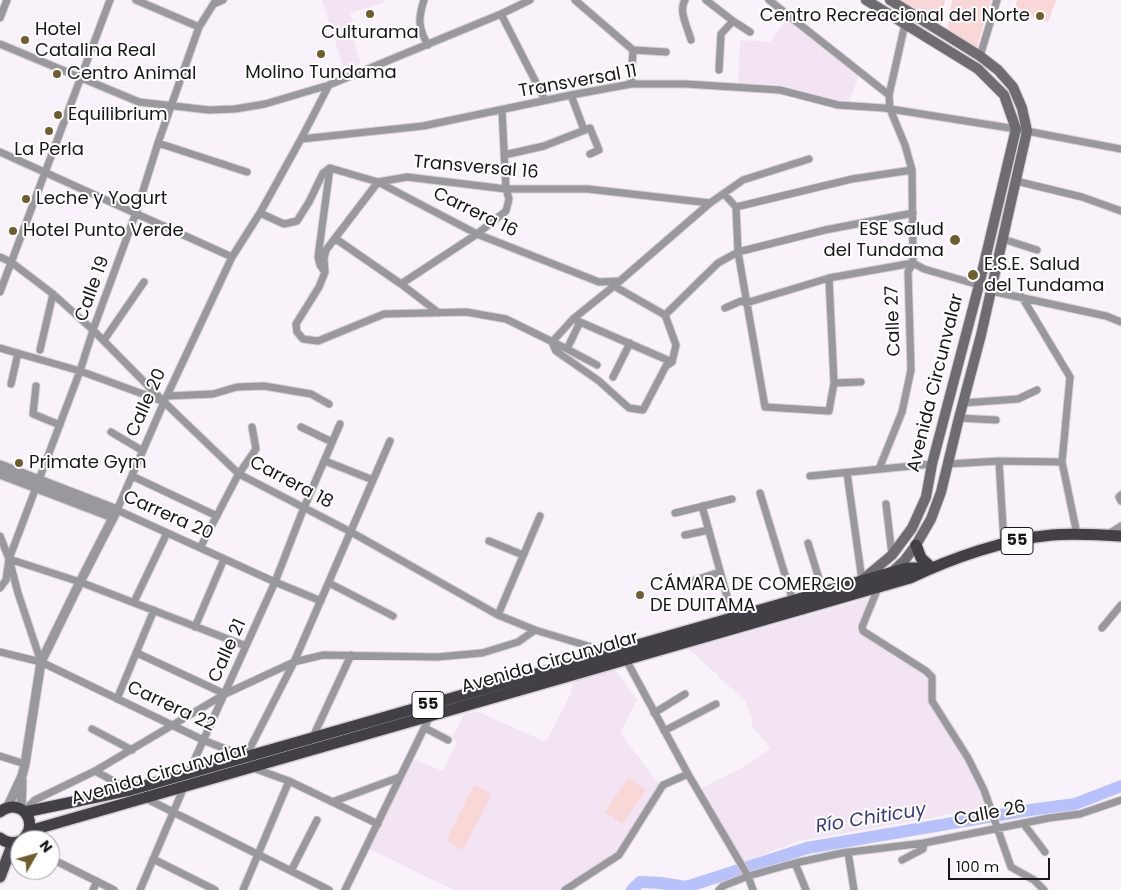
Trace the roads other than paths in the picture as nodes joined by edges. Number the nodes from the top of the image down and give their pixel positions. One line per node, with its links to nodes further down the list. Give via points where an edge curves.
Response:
1 (7, 0): 16 (street)
2 (110, 0): 28 (street)
3 (136, 0): 19 (street)
4 (223, 0): 14 (street)
5 (424, 0): 23 (street, via 419,15 421,32)
6 (530, 0): 15 (street)
7 (575, 0): 24 (street)
8 (685, 0): 21 (street, via 682,13)
9 (706, 0): 17 (street)
10 (769, 0): 32 (street)
11 (866, 0): 18 (main road)
12 (890, 0): 26 (main road, Avenida Circunvalar)
13 (997, 0): 26 (street)
14 (215, 2): 19 (street, Calle 19)
15 (501, 14): 23 (street); 33 (street)
16 (0, 18)
17 (733, 21): 20 (street); 27 (street, via 721,34)
18 (905, 24): 32 (street, Calle 27); 37 (main road, via 990,79 1004,95)
19 (200, 27): 34 (street, Calle 19)
20 (750, 32)
21 (691, 40)
22 (0, 44): 28 (street)
23 (428, 45): 30 (street)
24 (633, 50): 25 (street); 29 (street)
25 (666, 52)
26 (980, 56): 39 (main road, Avenida Circunvalar, via 1013,87)
27 (718, 70)
28 (82, 77): 34 (street, via 138,102); 50 (street)
29 (631, 84): 31 (street, Transversal 11); 35 (street, Transversal 11, via 780,90 838,105)
30 (329, 85): 34 (street, via 266,104 235,109); 40 (street, Calle 20)
31 (571, 95): 33 (street, Transversal 11); 38 (street)
32 (888, 95): 35 (street, Calle 27)
33 (545, 100): 36 (street, Transversal 11)
34 (172, 106): 41 (street, Calle 19)
35 (890, 109): 37 (street, Transversal 11); 48 (street, Calle 27)
36 (502, 111): 40 (street, Transversal 11, via 423,126); 45 (street)
37 (1016, 129): 39 (street, Transversal 11); 75 (main road, Avenida Circunvalar)
38 (584, 130): 44 (street, via 590,128 599,150); 45 (street, via 544,146)
39 (1027, 131): 42 (street, Transversal 11); 51 (main road, Avenida Circunvalar)
40 (301, 139): 60 (street, Calle 20)
41 (158, 143): 49 (street); 59 (street, Calle 19)
42 (1121, 149)
43 (0, 152): 50 (street)
44 (590, 154)
45 (504, 155): 53 (street)
46 (809, 160): 54 (street, via 743,180)
47 (330, 168): 52 (street, Carrera 16); 60 (street, via 323,173 297,220 284,224); 70 (street, via 318,257)
48 (912, 170): 56 (street, via 852,179); 58 (street, Calle 27)
49 (247, 172)
50 (45, 173): 59 (street); 68 (street)
51 (1016, 181): 57 (street); 63 (main road, Avenida Circunvalar)
52 (378, 182): 53 (street, Transversal 16, via 408,177); 61 (street, Carrera 16); 62 (street)
53 (506, 189): 55 (street, Transversal 16, via 588,189); 61 (street, via 509,199 506,211)
54 (724, 194): 55 (street); 56 (street)
55 (710, 203): 72 (street)
56 (736, 207): 65 (street)
57 (1121, 211)
58 (913, 212): 65 (street); 69 (street, Calle 27)
59 (136, 213): 67 (street); 87 (street, Calle 19)
60 (260, 213): 67 (street, Calle 20)
61 (477, 234): 72 (street, Carrera 16, via 600,282); 74 (street)
62 (336, 239): 70 (street, via 326,250); 74 (street)
63 (1003, 239): 64 (street); 77 (main road, Avenida Circunvalar)
64 (1037, 250)
65 (738, 252): 81 (street); 84 (street, via 718,263)
66 (0, 257): 68 (street, Carrera 18)
67 (232, 257): 106 (street, Calle 20)
68 (11, 262): 78 (street); 79 (street, Carrera 18)
69 (913, 263): 71 (street); 75 (street); 125 (street, Calle 27, via 908,272 911,370 902,412)
70 (325, 272): 83 (street, via 296,324 303,340 318,341 384,314)
71 (829, 278): 81 (street); 102 (street)
72 (621, 281): 76 (street)
73 (144, 282): 90 (street)
74 (401, 284): 83 (street)
75 (979, 285): 88 (main road, Avenida Circunvalar)
76 (614, 286): 84 (street); 85 (street)
77 (991, 291): 80 (street); 89 (main road, Avenida Circunvalar)
78 (0, 292)
79 (53, 294): 87 (street, Carrera 18); 95 (street)
80 (1022, 297): 86 (street); 121 (street, via 1070,377)
81 (746, 303): 82 (street, via 741,301); 102 (street, via 764,407 830,411)
82 (725, 308)
83 (439, 313): 91 (street, via 466,312 506,320)
84 (665, 315): 97 (street, via 676,345)
85 (577, 321): 91 (street); 92 (street); 94 (street)
86 (1121, 322)
87 (93, 330): 90 (street, Carrera 18); 99 (street, Calle 19)
88 (967, 332): 89 (main road); 122 (main road, Avenida Circunvalar)
89 (982, 335): 107 (main road, Avenida Circunvalar)
90 (104, 340): 106 (street, Carrera 18)
91 (552, 342): 94 (street); 97 (street, via 556,351 599,381 629,408 643,410 666,366)
92 (630, 344): 97 (street); 100 (street)
93 (0, 348): 96 (street)
94 (567, 348): 98 (street)
95 (40, 350)
96 (18, 353): 99 (street); 103 (street)
97 (672, 362)
98 (597, 366)
99 (80, 371): 106 (street); 112 (street, Calle 19)
100 (614, 377)
101 (861, 382): 102 (street)
102 (834, 383)
103 (10, 384)
104 (36, 386): 112 (street, via 33,414)
105 (1037, 390): 107 (street, via 1018,399)
106 (166, 399): 108 (street, via 213,394 237,387 264,386 311,394); 118 (street, Calle 20); 128 (street, Carrera 18)
107 (963, 403): 109 (main road, Avenida Circunvalar)
108 (329, 404)
109 (959, 418): 110 (street); 123 (main road, Avenida Circunvalar)
110 (996, 420)
111 (340, 424): 117 (street, Calle 21)
112 (60, 425): 132 (street, Calle 19)
113 (252, 427): 128 (street, via 256,449)
114 (301, 427): 117 (street)
115 (111, 432): 118 (street)
116 (390, 441): 131 (street)
117 (332, 442): 119 (street, Calle 21)
118 (143, 451): 129 (street, Calle 20)
119 (325, 461): 131 (street); 139 (street, Calle 21)
120 (999, 461): 121 (street); 123 (street); 155 (street)
121 (1062, 462): 148 (street)
122 (932, 464): 125 (street); 159 (main road, Avenida Circunvalar, via 926,497 912,528)
123 (948, 464): 156 (main road, Avenida Circunvalar, via 931,520)
124 (0, 465): 132 (street, Carrera 20)
125 (879, 469): 126 (street)
126 (847, 472): 130 (street); 169 (street)
127 (0, 474): 132 (street)
128 (239, 474): 139 (street, Carrera 18); 142 (street)
129 (132, 476): 141 (street, Calle 20); 142 (street)
130 (810, 476)
131 (373, 480): 146 (street)
132 (37, 483): 141 (street, Carrera 20); 160 (street, Calle 19)
133 (760, 493): 174 (street)
134 (1121, 495): 136 (street)
135 (732, 499): 138 (street)
136 (1121, 501)
137 (886, 504): 159 (street)
138 (702, 506): 140 (street); 145 (street)
139 (304, 508): 146 (street, Carrera 18); 167 (street, Calle 21)
140 (675, 513)
141 (115, 514): 147 (street, Carrera 20); 166 (street, Calle 20)
142 (217, 516): 157 (street)
143 (540, 516): 158 (street)
144 (1121, 526): 150 (street)
145 (709, 530): 149 (street); 163 (street)
146 (351, 532): 168 (street); 178 (street, Carrera 18)
147 (167, 533): 157 (street, Carrera 20); 175 (street)
148 (1077, 534): 150 (highway, 55); 155 (highway, 55)
149 (685, 535)
150 (1106, 535): 152 (highway, 55)
151 (0, 536): 160 (street)
152 (1121, 536)
153 (489, 541): 158 (street)
154 (808, 543): 172 (street)
155 (1004, 544): 162 (highway, 55)
156 (916, 545): 162 (highway, via 921,558); 164 (main road, Avenida Circunvalar)
157 (200, 548): 161 (street, Carrera 20)
158 (524, 555): 178 (street)
159 (892, 555): 169 (main road, Avenida Circunvalar)
160 (9, 559): 166 (street); 170 (street, Calle 19, via 6,580); 190 (street)
161 (224, 559): 167 (street, Carrera 20); 181 (street)
162 (932, 568): 164 (highway, Avenida Circunvalar / 55); 171 (highway, Avenida Circunvalar / 55)
163 (720, 572): 165 (street); 180 (street)
164 (892, 572): 169 (highway, Avenida Circunvalar / 55); 171 (main road, Avenida Circunvalar)
165 (695, 580)
166 (80, 582): 175 (street); 190 (street, Calle 20)
167 (275, 582): 173 (street, Carrera 20); 184 (street, Calle 21)
168 (329, 583): 173 (street); 179 (street)
169 (856, 586): 171 (highway, Avenida Circunvalar / 55); 172 (highway, Avenida Circunvalar / 55); 185 (highway, Avenida Circunvalar / 55)
170 (0, 588)
171 (878, 588): 228 (street, via 863,630 932,677 932,701 968,758)
172 (823, 592): 174 (highway, Avenida Circunvalar / 55)
173 (322, 601): 191 (street)
174 (793, 601): 180 (highway, Avenida Circunvalar / 55)
175 (134, 602): 177 (street)
176 (1121, 605): 182 (street)
177 (154, 610): 181 (street); 187 (street)
178 (498, 615): 183 (street, Carrera 18)
179 (393, 616)
180 (733, 618): 185 (highway, Avenida Circunvalar / 55)
181 (194, 627): 184 (street)
182 (1102, 628)
183 (535, 630): 188 (street, via 518,642 482,653 436,657); 189 (street, Carrera 18)
184 (246, 646): 192 (street, Calle 21)
185 (656, 646): 189 (highway, Avenida Circunvalar / 55)
186 (0, 652): 190 (street, Carrera 22)
187 (137, 653): 192 (street); 194 (street)
188 (351, 656): 191 (street, via 323,656); 203 (street)
189 (617, 656): 195 (highway, Avenida Circunvalar / 55); 197 (street); 198 (highway, Avenida Circunvalar / 55)
190 (41, 662): 194 (street, Carrera 22); 210 (street, Calle 20)
191 (294, 662): 192 (street); 209 (street)
192 (225, 694): 199 (street); 204 (street, Calle 21)
193 (685, 694): 197 (street)
194 (118, 698): 199 (street, Carrera 22)
195 (439, 701): 198 (street); 203 (highway, Avenida Circunvalar / 55)
196 (716, 704): 202 (street)
197 (654, 713): 202 (street)
198 (430, 715): 200 (street); 207 (highway, Avenida Circunvalar / 55)
199 (173, 725): 204 (street, Carrera 22); 206 (street)
200 (425, 728): 205 (street); 215 (street)
201 (92, 729): 206 (street)
202 (664, 731): 213 (street)
203 (313, 737): 207 (street); 209 (highway, Avenida Circunvalar / 55)
204 (203, 740): 209 (street, Carrera 22); 212 (street, Calle 21)
205 (448, 740)
206 (132, 750): 211 (street)
207 (305, 751): 209 (highway, Avenida Circunvalar / 55)
208 (0, 756): 210 (street)
209 (248, 762): 212 (highway, Avenida Circunvalar / 55); 216 (street, Carrera 22); 217 (highway, Avenida Circunvalar / 55)
210 (26, 764): 214 (street, Calle 20)
211 (95, 771): 218 (street); 223 (street, via 36,800)
212 (188, 773): 217 (street, Calle 21); 218 (highway, Avenida Circunvalar / 55)
213 (688, 774): 241 (street); 251 (street, via 663,785 619,855)
214 (22, 776): 222 (street, Calle 20); 223 (street, Calle 20)
215 (400, 778): 221 (street); 227 (street)
216 (289, 781): 221 (street, Carrera 22); 234 (street)
217 (184, 786): 219 (highway, Avenida Circunvalar / 55); 224 (street, Calle 21)
218 (130, 790): 223 (highway, Avenida Circunvalar / 55)
219 (143, 797): 224 (street); 230 (highway, Avenida Circunvalar / 55)
220 (1121, 800): 226 (street, Calle 26, via 1080,814)
221 (332, 802): 227 (street, Carrera 22)
222 (4, 810): 223 (highway, 55, via 16,808)
223 (23, 811): 229 (highway, via 30,821)
224 (172, 812): 234 (street); 236 (street, Calle 21)
225 (317, 820): 240 (street)
226 (1023, 823): 228 (street, Calle 26); 233 (street)
227 (378, 824): 250 (street)
228 (996, 826): 231 (street, Calle 26); 256 (street, via 1011,867)
229 (25, 830)
230 (49, 830)
231 (924, 843): 232 (street, Calle 26); 237 (street, via 923,849)
232 (848, 852): 239 (street, Calle 26); 255 (street)
233 (1045, 852)
234 (257, 854): 240 (street); 248 (street)
235 (10, 858): 242 (main road)
236 (153, 859): 246 (street, Calle 21); 247 (street)
237 (902, 860)
238 (60, 863): 243 (street)
239 (795, 863): 241 (street, Calle 26); 254 (street)
240 (291, 871): 249 (street)
241 (747, 874): 252 (street, Calle 26); 253 (street)
242 (0, 877)
243 (97, 881): 244 (street); 245 (street)
244 (93, 890)
245 (114, 890)
246 (140, 890)
247 (215, 890)
248 (244, 890)
249 (329, 890)
250 (345, 890)
251 (565, 890)
252 (719, 890)
253 (753, 890)
254 (806, 890)
255 (854, 890)
256 (1044, 890)

